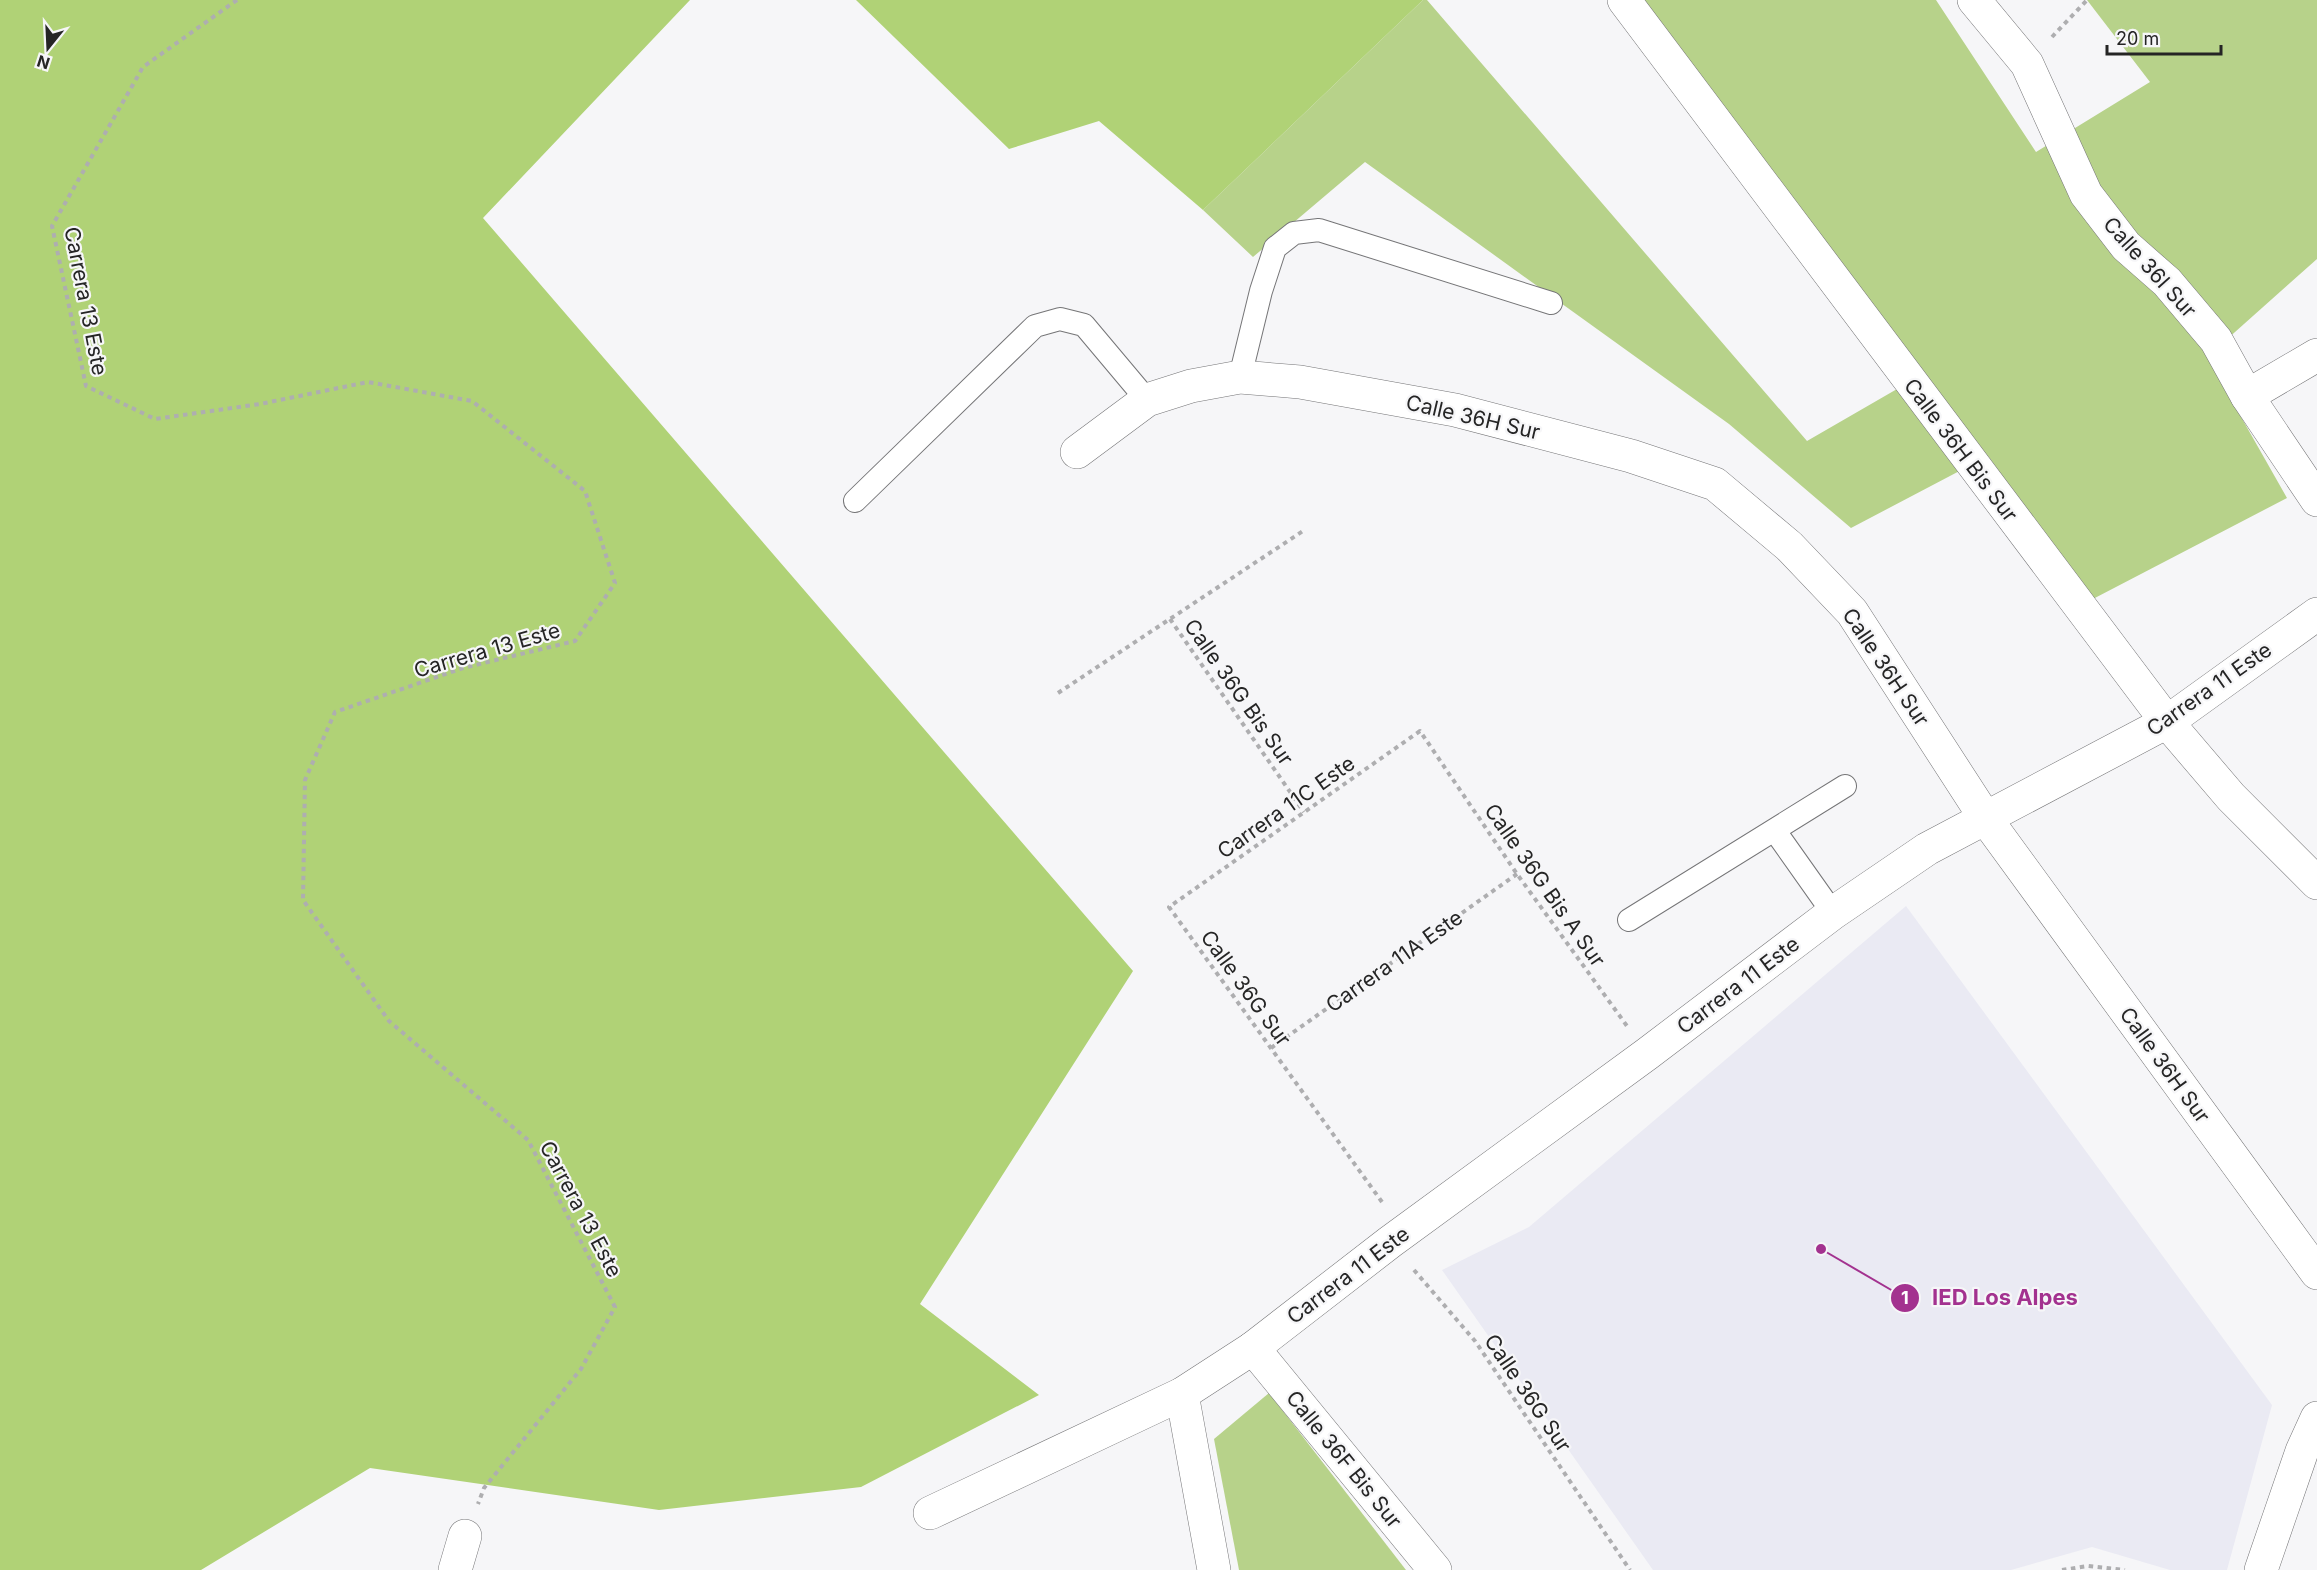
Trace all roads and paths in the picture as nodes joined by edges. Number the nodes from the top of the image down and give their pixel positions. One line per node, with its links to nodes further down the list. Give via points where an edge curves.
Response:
1 (237, 0): 37 (path, Carrera 13 Este, via 143,67 52,226 86,386 155,419 260,404 368,382 472,401 585,491 615,583 575,641 463,668 335,712 305,780 303,900 389,1021 528,1140 615,1307 580,1369 484,1488)
2 (1624, 0): 18 (street, Calle 36H Bis Sur)
3 (1974, 0): 5 (street, Calle 36I Sur)
4 (2087, 0): 5 (path)
5 (2027, 64): 9 (street, Calle 36I Sur, via 2086,194 2126,246 2167,282 2216,340)
6 (1551, 303): 8 (lane, via 1319,230 1294,233 1275,248)
7 (2317, 355): 9 (street)
8 (1240, 377): 10 (street, Calle 36H Sur, via 1191,386); 22 (street, Calle 36H Sur, via 1300,382 1455,410 1631,456 1715,484 1789,546 1852,612)
9 (2247, 396): 12 (street, Calle 36I Sur)
10 (1147, 400): 11 (street, Calle 36H Sur); 13 (lane, via 1084,325 1060,319 1035,326)
11 (1077, 452)
12 (2317, 500)
13 (855, 501)
14 (1303, 531): 16 (path)
15 (2317, 614): 18 (street, Carrera 11 Este)
16 (1170, 619): 17 (path); 21 (path, Calle 36G Bis Sur)
17 (1058, 693)
18 (2167, 722): 22 (street, Carrera 11 Este); 25 (street, Calle 36H Bis Sur, via 2230,797)
19 (1420, 731): 21 (path, Carrera 11C Este); 24 (path, Calle 36G Bis A Sur)
20 (1845, 786): 23 (lane)
21 (1304, 812): 26 (path, Carrera 11C Este)
22 (1986, 819): 27 (street, Carrera 11 Este, via 1927,849); 32 (street, Calle 36H Sur)
23 (1774, 831): 27 (lane); 28 (lane)
24 (1517, 874): 29 (path, Carrera 11A Este); 30 (path, Calle 36G Bis A Sur)
25 (2317, 883)
26 (1169, 907): 29 (path, Calle 36G Sur)
27 (1833, 913): 30 (street, Carrera 11 Este)
28 (1629, 920)
29 (1271, 1048): 31 (path, Calle 36G Sur)
30 (1647, 1054): 31 (street, Carrera 11 Este)
31 (1397, 1237): 33 (street, Carrera 11 Este); 41 (path, Calle 36G Sur, via 1475,1341)
32 (2317, 1273)
33 (1253, 1348): 34 (street, Carrera 11 Este); 40 (street, Calle 36F Bis Sur)
34 (1182, 1394): 36 (street, Carrera 11 Este); 39 (street)
35 (2317, 1418): 44 (street, via 2301,1451)
36 (930, 1513)
37 (465, 1536): 38 (street)
38 (454, 1570)
39 (1214, 1570)
40 (1436, 1570)
41 (1630, 1570)
42 (2062, 1570): 43 (path, via 2088,1566)
43 (2125, 1570)
44 (2261, 1570)

